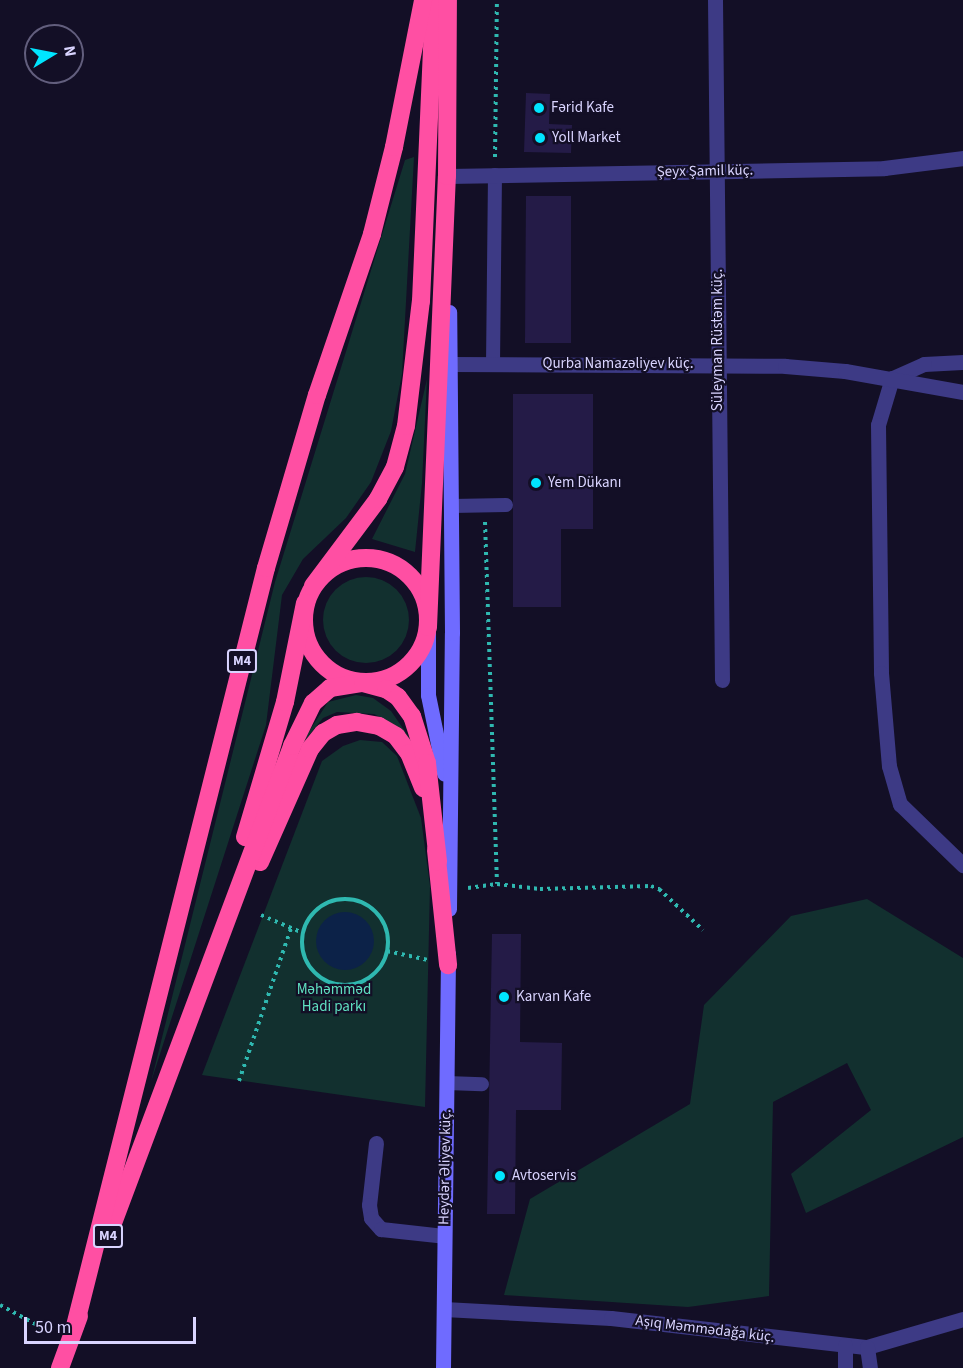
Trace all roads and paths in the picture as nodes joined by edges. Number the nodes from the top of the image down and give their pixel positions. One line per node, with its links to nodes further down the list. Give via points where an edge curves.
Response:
1 (423, 0): 44 (highway, M4, via 372,234 317,395 266,568)
2 (434, 0): 19 (highway, via 421,301 406,426 395,467 378,499)
3 (448, 0): 9 (highway)
4 (497, 0): 8 (path)
5 (716, 0): 7 (street, Süleyman Rüstəm küç.)
6 (963, 158): 7 (street, Şeyx Şamil küç., via 884,168)
7 (717, 171): 8 (street, Şeyx Şamil küç.); 12 (street, Süleyman Rüstəm küç.)
8 (495, 175): 9 (street, Şeyx Şamil küç.); 13 (lane)
9 (447, 176): 11 (main road); 21 (highway)
10 (963, 362): 14 (street, via 924,364)
11 (450, 364): 13 (street, Qurba Namazəliyev küç.); 16 (main road)
12 (718, 364): 13 (street, Qurba Namazəliyev küç.); 14 (street, Qurba Namazəliyev küç., via 785,366); 22 (street, Süleyman Rüstəm küç.)
13 (493, 365)
14 (892, 378): 15 (street, Qurba Namazəliyev küç.); 26 (street, via 878,425 881,673 889,766 900,804)
15 (963, 392)
16 (452, 506): 17 (lane); 24 (main road)
17 (484, 506): 18 (lane); 27 (path)
18 (506, 506)
19 (313, 586): 20 (highway); 21 (highway, via 341,562 378,558 410,576 427,609)
20 (305, 603): 23 (highway, via 303,621 315,657 328,670); 38 (highway, via 270,759)
21 (428, 627): 23 (highway, via 423,646 406,667 381,681); 24 (main road, via 428,694)
22 (722, 680)
23 (363, 683): 25 (highway, via 392,693 412,716 427,762); 38 (highway, via 330,688 313,703 302,722)
24 (450, 826): 28 (main road, Heydər Əliyev küç.)
25 (438, 861): 34 (highway); 38 (highway, via 427,800 410,753 396,736 379,726 357,722 337,725 323,733 298,772)
26 (963, 865)
27 (497, 884): 28 (path); 31 (path, via 540,889 651,886)
28 (449, 891): 34 (main road, Heydər Əliyev küç.)
29 (261, 915): 30 (path)
30 (291, 928): 32 (path); 35 (path)
31 (703, 930)
32 (303, 933): 33 (path, via 303,950 309,965 336,984 353,984 368,978 381,966); 33 (path, via 310,917 322,905 337,899 354,899 370,906 381,918 388,934)
33 (387, 951): 34 (path)
34 (448, 966): 36 (main road, Heydər Əliyev küç.)
35 (239, 1081)
36 (447, 1083): 37 (lane); 40 (main road, Heydər Əliyev küç.)
37 (482, 1084)
38 (158, 1104): 44 (highway, M4)
39 (376, 1143): 40 (street, via 371,1218 381,1229)
40 (444, 1236): 42 (main road, Heydər Əliyev küç.)
41 (0, 1305): 44 (path)
42 (444, 1309): 45 (street, Aşıq Məmmədağa küç., via 611,1318); 48 (main road, Heydər Əliyev küç.)
43 (963, 1319): 46 (street, Aşıq Məmmədağa küç.)
44 (72, 1334): 47 (highway, M4)
45 (845, 1345): 46 (street, Aşıq Məmmədağa küç.); 49 (street)
46 (867, 1347): 50 (street)
47 (60, 1368)
48 (442, 1368)
49 (845, 1368)
50 (870, 1368)

